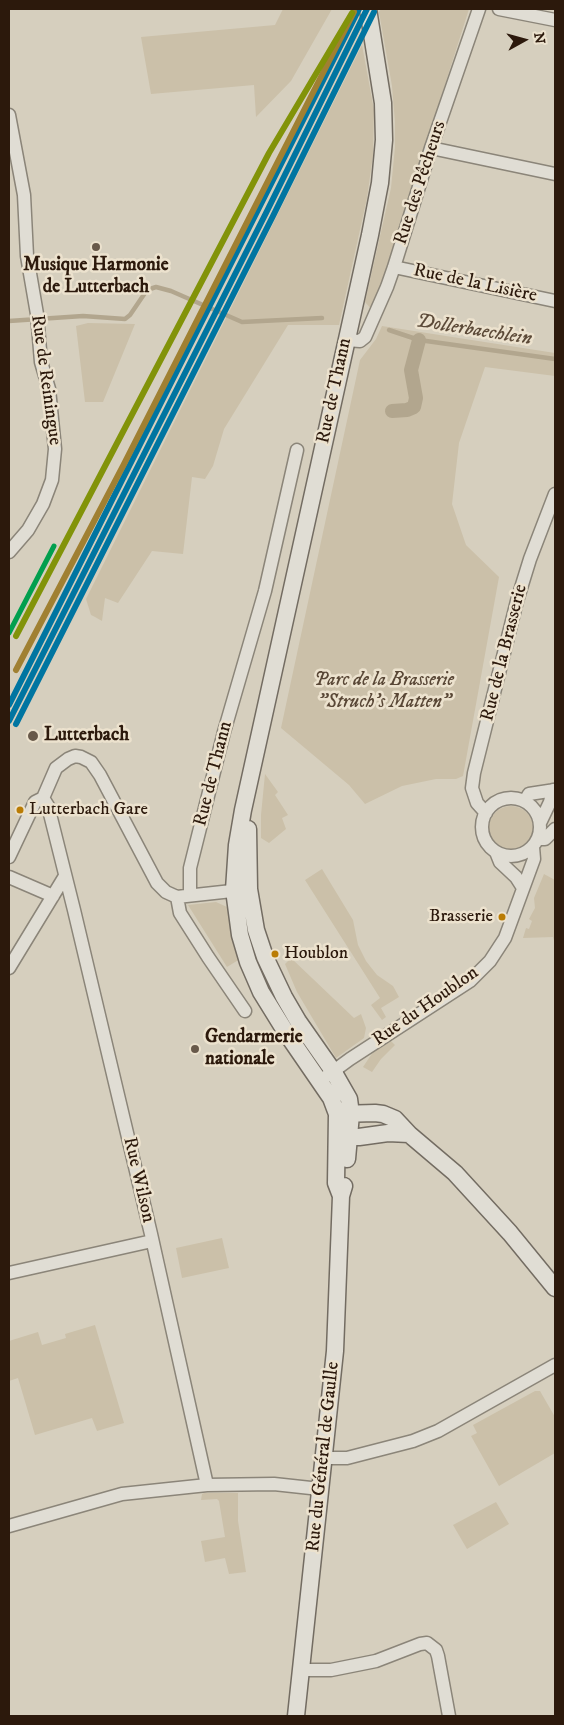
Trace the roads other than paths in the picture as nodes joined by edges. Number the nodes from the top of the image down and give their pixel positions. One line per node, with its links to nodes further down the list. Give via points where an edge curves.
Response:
1 (368, 9): 10 (main road, Rue de Thann, via 383,103 382,163 370,235)
2 (479, 9): 6 (street, Rue des Pêcheurs)
3 (499, 9): 4 (street)
4 (555, 20)
5 (9, 115): 13 (street, Rue de Reiningue, via 24,195 27,250 54,437 54,469 46,495 35,520)
6 (431, 148): 7 (street); 8 (street, Rue des Pêcheurs)
7 (555, 174)
8 (394, 267): 9 (street, Rue de la Lisière); 10 (street, Rue des Pêcheurs, via 365,337 360,341)
9 (555, 301)
10 (346, 340): 14 (main road, Rue de Thann)
11 (297, 450): 29 (street, Rue de Thann, via 265,591 224,732)
12 (555, 494): 18 (street, Rue de la Brasserie, via 517,601 474,773 472,788 476,803)
13 (9, 552)
14 (251, 771): 27 (main road, Rue de Thann); 27 (main road, Rue de Thann, via 236,852)
15 (554, 790): 17 (street, via 529,794); 19 (street)
16 (43, 798): 23 (street, via 35,802); 24 (street, Rue Wilson, via 48,806); 29 (street, via 56,768 75,756 91,762 157,883 166,892)
17 (525, 801): 18 (street, via 507,798); 19 (street, via 538,814)
18 (486, 813): 22 (street, via 482,830 484,839)
19 (540, 823): 21 (street)
20 (555, 828): 21 (street)
21 (536, 843): 22 (street, via 520,856 503,856); 26 (street, Rue du Houblon, via 534,859)
22 (496, 852): 26 (street, via 500,862)
23 (9, 857)
24 (65, 876): 28 (street); 36 (street, Rue Wilson)
25 (9, 877): 28 (street)
26 (523, 888): 32 (street, Rue du Houblon, via 506,938 490,962 470,981)
27 (242, 890): 29 (street); 32 (main road, Rue de Thann, via 274,977)
28 (53, 896): 30 (street)
29 (184, 896): 31 (street, Rue de Thann, via 180,913)
30 (9, 968)
31 (245, 1011)
32 (327, 1076): 33 (main road, Rue de Thann, via 349,1099)
33 (344, 1114): 34 (main road, via 383,1114 394,1119); 35 (main road, Rue du Général de Gaulle)
34 (409, 1134): 35 (main road); 38 (main road, via 455,1173)
35 (343, 1136): 40 (main road, Rue du Général de Gaulle, via 346,1179 341,1196 335,1351)
36 (152, 1241): 37 (street); 41 (street, Rue Wilson)
37 (9, 1273)
38 (555, 1288)
39 (555, 1365): 40 (street, via 413,1441 347,1458)
40 (324, 1458): 42 (main road, Rue du Général de Gaulle)
41 (207, 1485): 42 (street, via 274,1484); 43 (street, via 122,1494)
42 (320, 1489): 44 (main road, Rue du Général de Gaulle)
43 (9, 1526)
44 (301, 1670): 45 (main road, Rue du Général de Gaulle); 46 (street, via 331,1670 376,1661 427,1643 438,1656)
45 (296, 1716)
46 (449, 1716)

